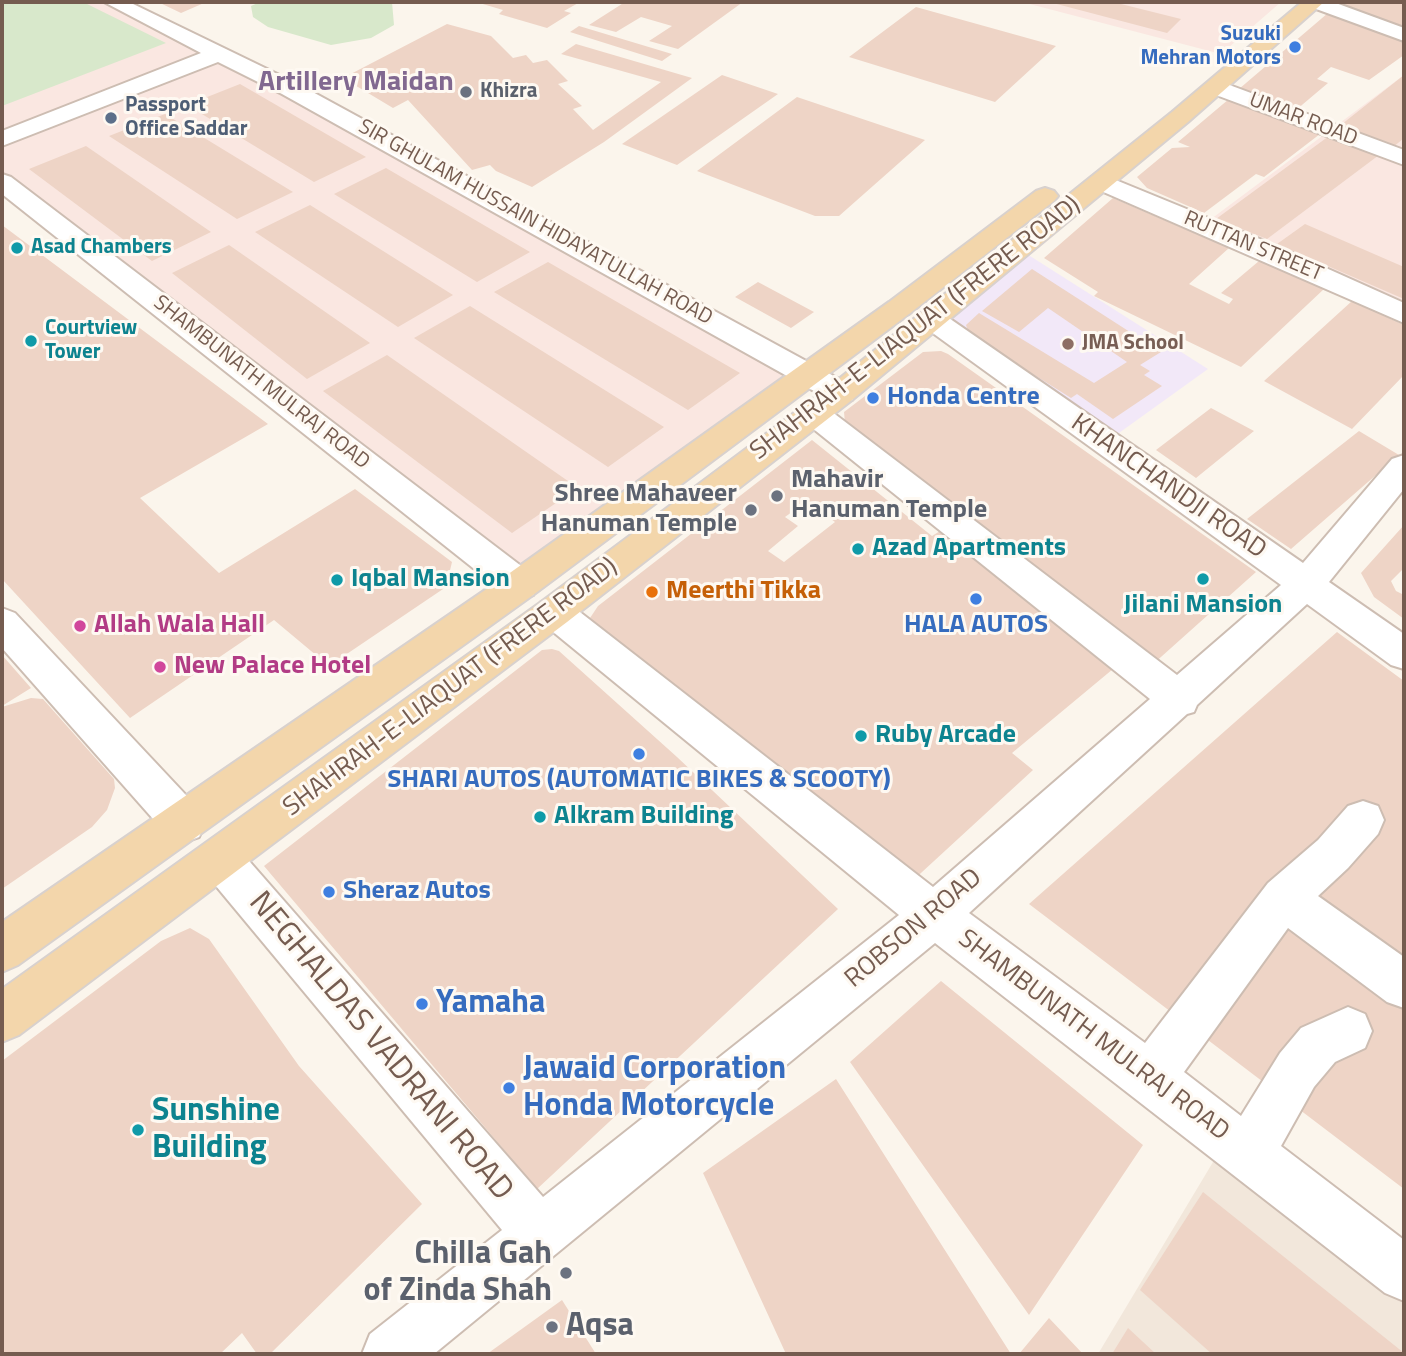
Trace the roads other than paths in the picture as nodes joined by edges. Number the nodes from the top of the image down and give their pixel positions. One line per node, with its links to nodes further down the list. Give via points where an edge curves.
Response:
1 (114, 2): 5 (street, SIR GHULAM HUSSAIN HIDAYATULLAH ROAD)
2 (1282, 2): 13 (main road, SHAHRAH-E-LIAQUAT (FRERE ROAD), via 1158,107)
3 (1315, 2): 4 (street); 6 (main road, SHAHRAH-E-LIAQUAT (FRERE ROAD))
4 (1404, 34)
5 (221, 54): 7 (street); 13 (street, SIR GHULAM HUSSAIN HIDAYATULLAH ROAD)
6 (1216, 87): 8 (street, UMAR ROAD); 10 (main road, SHAHRAH-E-LIAQUAT (FRERE ROAD))
7 (2, 139)
8 (1397, 155)
9 (2, 182): 17 (street, SHAMBUNATH MULRAJ ROAD)
10 (1101, 182): 11 (street, RUTTAN STREET); 12 (main road, SHAHRAH-E-LIAQUAT (FRERE ROAD))
11 (1404, 314)
12 (933, 320): 14 (main road, SHAHRAH-E-LIAQUAT (FRERE ROAD)); 16 (street, KHANCHANDJI ROAD)
13 (809, 373): 14 (street, SIR GHULAM HUSSAIN HIDAYATULLAH ROAD); 17 (main road, SHAHRAH-E-LIAQUAT (FRERE ROAD))
14 (826, 402): 18 (main road, SHAHRAH-E-LIAQUAT (FRERE ROAD)); 21 (street, SIR GHULAM HUSSAIN HIDAYATULLAH ROAD)
15 (1404, 467): 16 (street, ROBSON ROAD)
16 (1306, 584): 20 (street, KHANCHANDJI ROAD); 21 (street, ROBSON ROAD)
17 (520, 585): 23 (main road, SHAHRAH-E-LIAQUAT (FRERE ROAD))
18 (554, 612): 24 (main road, SHAHRAH-E-LIAQUAT (FRERE ROAD)); 26 (street, SHAMBUNATH MULRAJ ROAD)
19 (2, 623): 23 (street)
20 (1404, 654)
21 (1180, 700): 26 (street, ROBSON ROAD)
22 (1363, 820): 25 (street)
23 (184, 823): 27 (main road, SHAHRAH-E-LIAQUAT (FRERE ROAD))
24 (220, 860): 29 (main road, SHAHRAH-E-LIAQUAT (FRERE ROAD)); 33 (street, NEGHALDAS VADRANI ROAD)
25 (1284, 898): 28 (street); 31 (street)
26 (934, 915): 31 (street, SHAMBUNATH MULRAJ ROAD); 33 (street, ROBSON ROAD)
27 (2, 949)
28 (1404, 985)
29 (2, 1018)
30 (1348, 1031): 32 (street, via 1318,1045 1297,1070)
31 (1151, 1078): 32 (street, SHAMBUNATH MULRAJ ROAD)
32 (1248, 1153): 34 (street, SHAMBUNATH MULRAJ ROAD)
33 (540, 1234): 35 (street, ROBSON ROAD)
34 (1404, 1275)
35 (390, 1354)

